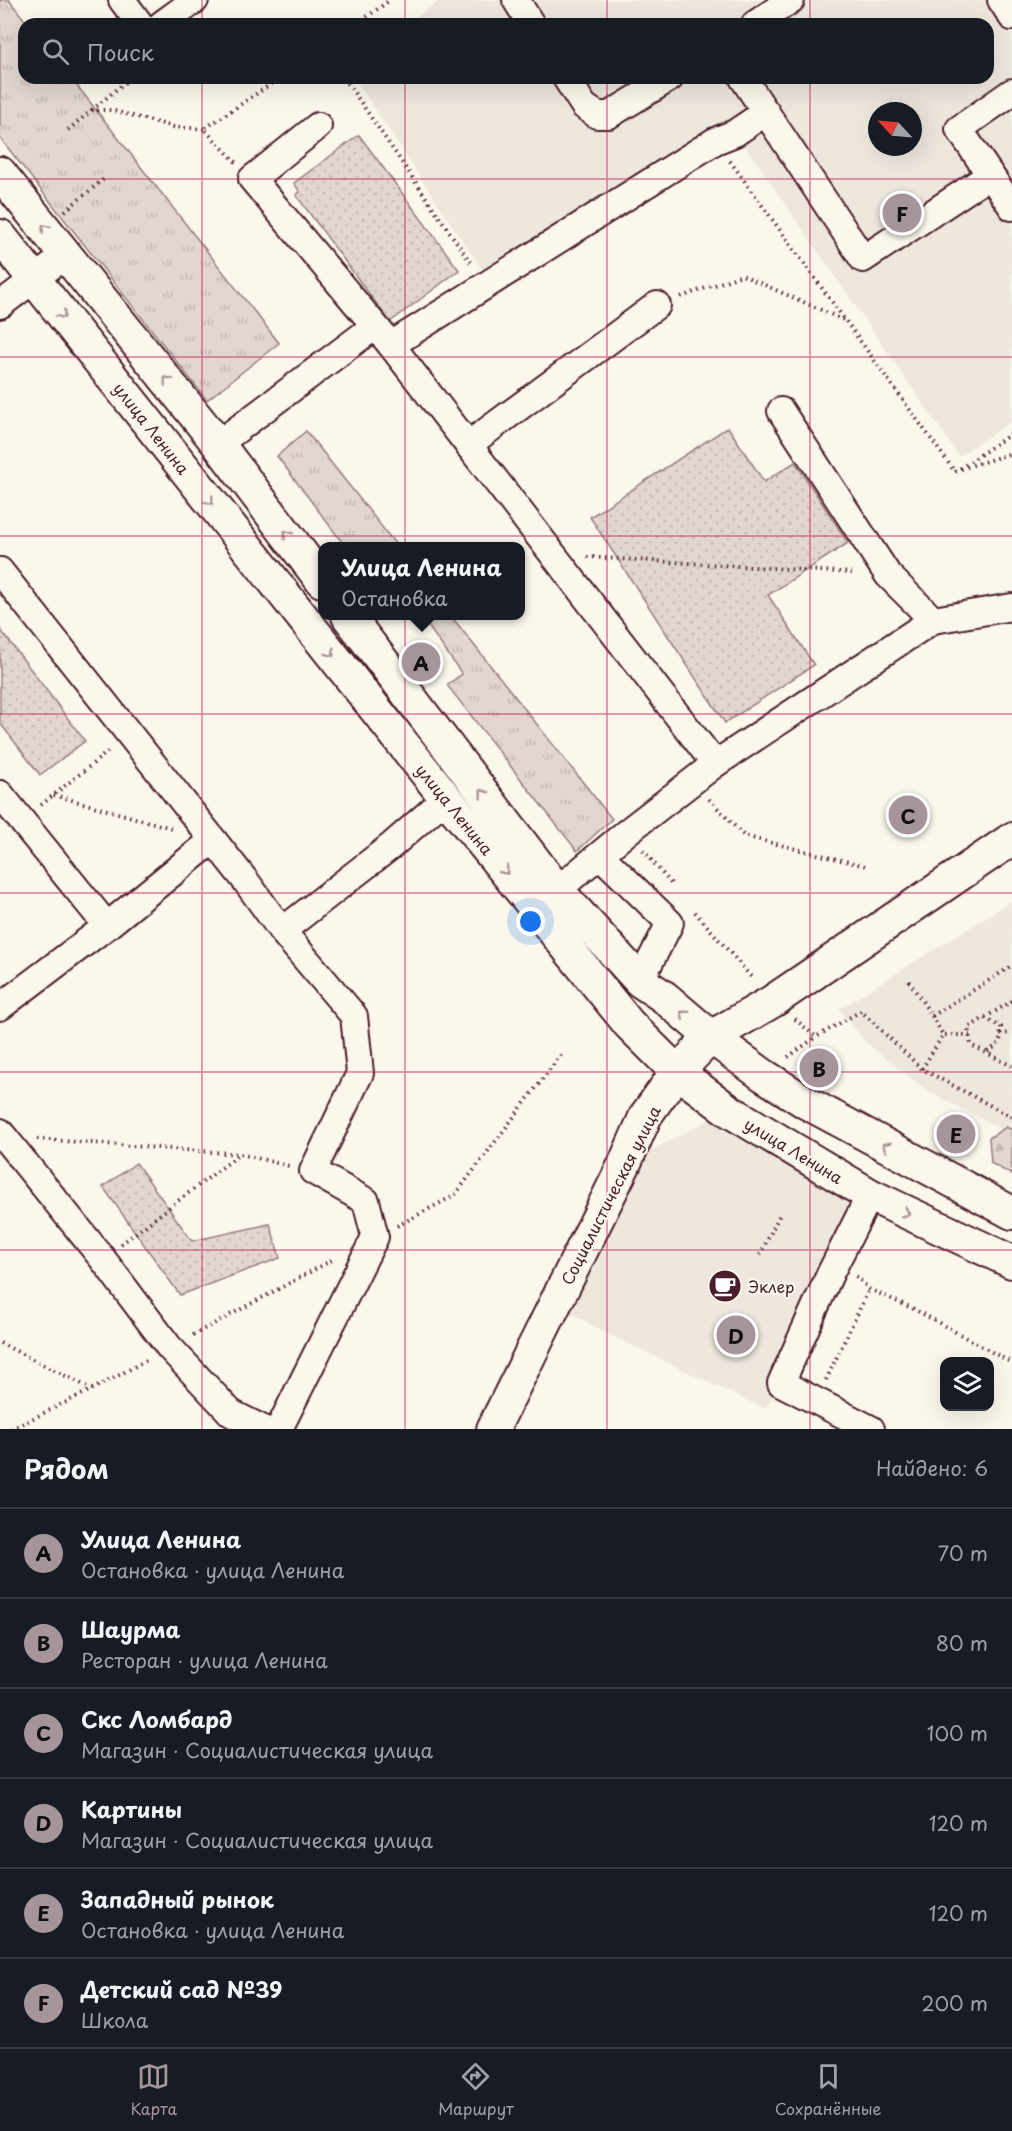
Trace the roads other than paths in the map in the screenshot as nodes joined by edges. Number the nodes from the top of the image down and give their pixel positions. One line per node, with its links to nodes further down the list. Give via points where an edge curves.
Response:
1 (122, 0): 7 (street)
2 (195, 0): 8 (street)
3 (516, 0): 9 (street)
4 (791, 0): 10 (street)
5 (1001, 0): 6 (street)
6 (1012, 17)
7 (136, 18)
8 (170, 18)
9 (527, 18)
10 (764, 18)
11 (570, 84): 12 (street, via 584,106 597,115 609,115)
12 (660, 84)
13 (747, 84): 15 (street)
14 (1012, 92): 18 (street, via 959,129)
15 (766, 112): 18 (street, via 863,260); 25 (street, via 486,286)
16 (318, 126): 25 (street, via 252,179)
17 (0, 173): 21 (main road, one-way to 17)
18 (990, 175): 19 (street)
19 (1012, 207)
20 (0, 236): 22 (main road, улица Ленина)
21 (66, 255): 22 (street); 27 (main road, one-way to 21)
22 (34, 279): 23 (street); 36 (main road, улица Ленина, one-way to 36)
23 (0, 305)
24 (657, 305): 28 (street)
25 (383, 335): 27 (street); 28 (street)
26 (781, 411): 33 (street, via 888,575)
27 (218, 444): 30 (main road, one-way to 27)
28 (468, 445): 34 (street)
29 (0, 571): 38 (street)
30 (318, 576)
31 (1012, 607): 33 (street)
32 (352, 620): 40 (main road, улица Ленина, one-way to 32)
33 (933, 620): 34 (street)
34 (715, 764): 39 (street)
35 (0, 794): 41 (street)
36 (446, 798): 42 (street); 46 (main road, улица Ленина, one-way to 46, via 629,1024)
37 (1012, 839): 45 (main road, Социалистическая улица, via 773,1001)
38 (213, 840): 41 (street); 42 (street)
39 (600, 855): 40 (street); 43 (street, via 670,923)
40 (557, 890): 43 (main road, улица Ленина)
41 (107, 926): 44 (street)
42 (282, 931): 52 (street, via 354,1016 360,1073 313,1171 366,1201 375,1237)
43 (640, 981): 45 (main road, улица Ленина, one-way to 43)
44 (0, 1007)
45 (711, 1037): 46 (main road, Социалистическая улица); 49 (main road, улица Ленина, one-way to 45, via 807,1103)
46 (677, 1072): 48 (main road, улица Ленина, via 729,1110); 53 (main road, Социалистическая улица, via 646,1115)
47 (2, 1134): 51 (street, via 170,1347 231,1413)
48 (870, 1195): 50 (main road, улица Ленина, one-way to 50); 54 (street, via 781,1383)
49 (1012, 1213)
50 (1012, 1262)
51 (263, 1429)
52 (279, 1429)
53 (493, 1429)
54 (871, 1429)

